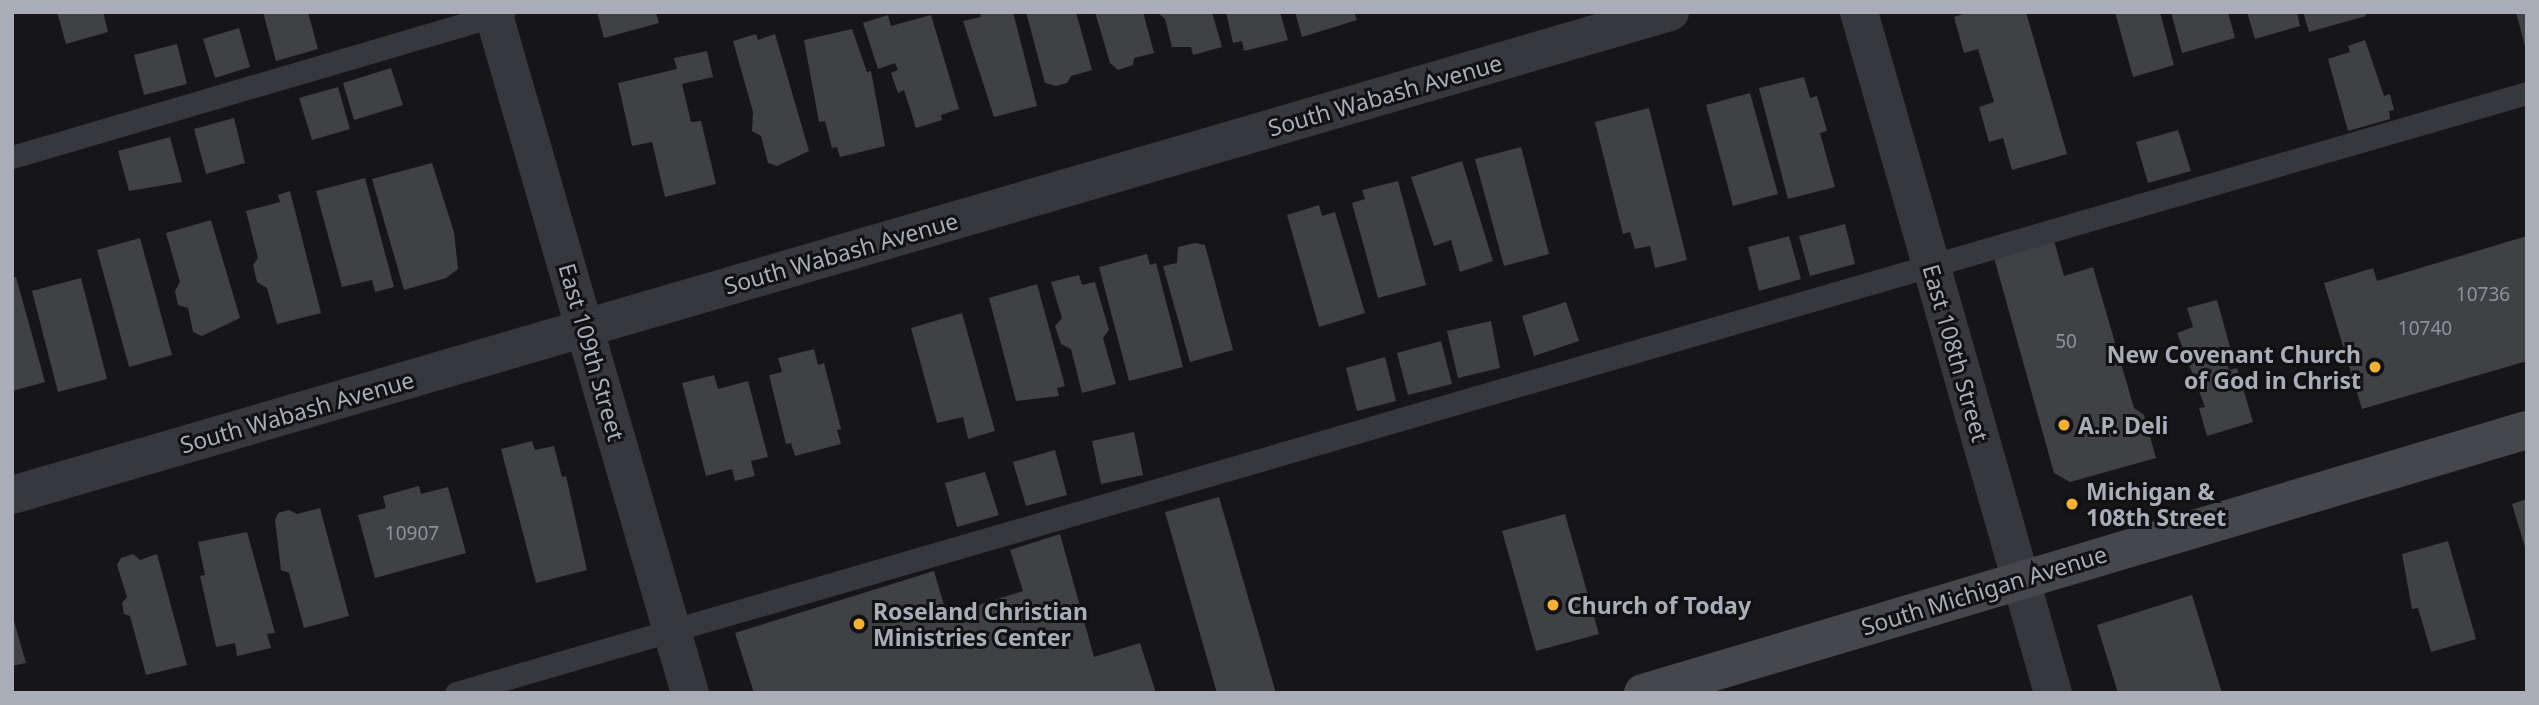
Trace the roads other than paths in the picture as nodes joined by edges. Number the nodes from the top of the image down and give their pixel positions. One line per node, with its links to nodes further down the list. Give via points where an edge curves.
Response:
1 (1670, 12): 7 (street, South Wabash Avenue)
2 (1859, 12): 6 (street, East 108th Street)
3 (498, 13): 5 (lane); 7 (street, East 109th Street)
4 (2527, 93): 6 (lane)
5 (12, 157)
6 (1931, 265): 10 (street, East 108th Street); 11 (lane)
7 (585, 328): 9 (street, South Wabash Avenue); 11 (street, East 109th Street)
8 (2527, 430): 10 (main road, South Michigan Avenue)
9 (12, 495)
10 (2020, 579): 14 (main road, South Michigan Avenue); 15 (street, East 108th Street)
11 (672, 630): 12 (lane); 13 (street, East 109th Street)
12 (456, 693)
13 (690, 693)
14 (1643, 693)
15 (2053, 693)

